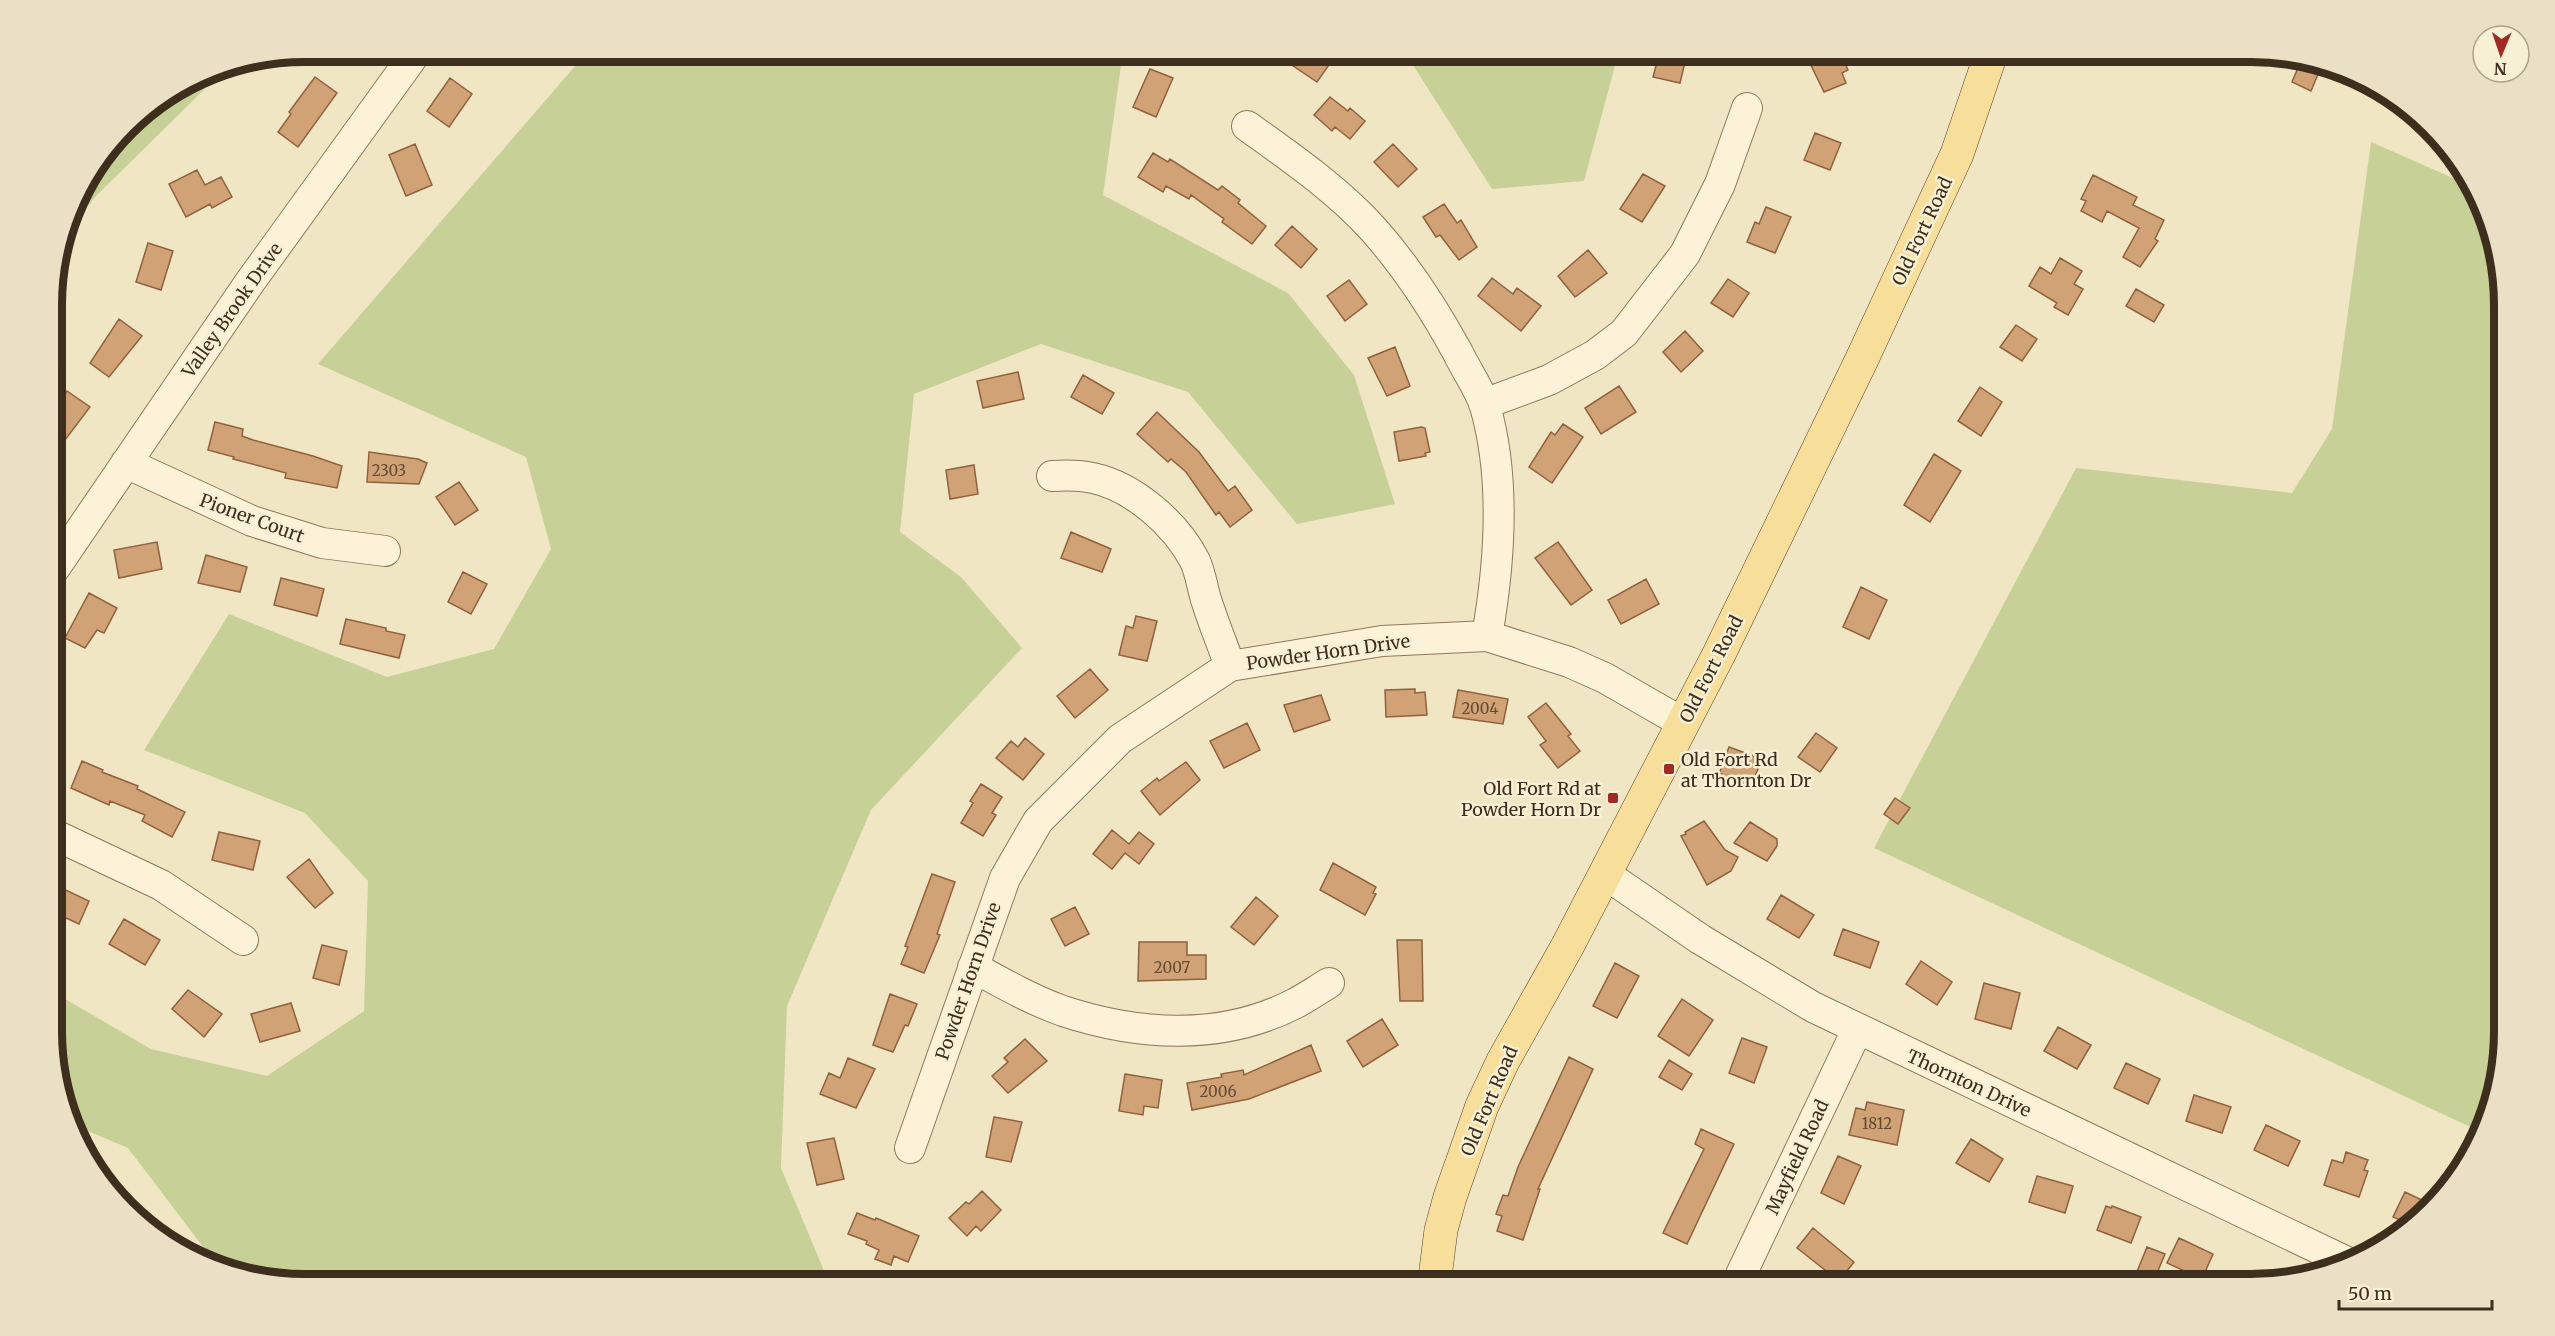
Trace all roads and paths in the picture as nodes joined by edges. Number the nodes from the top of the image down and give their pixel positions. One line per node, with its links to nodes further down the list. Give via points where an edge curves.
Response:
1 (409, 62): 6 (street, Valley Brook Drive, via 250,282)
2 (1988, 62): 12 (main road, Old Fort Road, via 1941,191)
3 (1747, 108): 5 (street, via 1720,184 1685,254 1624,333 1549,381)
4 (1247, 126): 5 (street, via 1339,197 1373,229 1423,291)
5 (1484, 404): 10 (street, via 1497,484 1498,570)
6 (126, 463): 8 (street, Pioner Court, via 252,521 322,543); 9 (street, Valley Brook Drive)
7 (1052, 476): 11 (street, via 1095,478 1141,500 1161,518 1196,564)
8 (385, 551)
9 (62, 557)
10 (1487, 636): 11 (street, Powder Horn Drive, via 1382,641); 12 (street, Powder Horn Drive, via 1569,662)
11 (1230, 666): 16 (street, Powder Horn Drive, via 1120,739 1038,821 1005,878)
12 (1683, 723): 14 (main road, Old Fort Road)
13 (62, 838): 15 (street, via 161,885)
14 (1605, 874): 18 (street, Thornton Drive, via 1756,975); 21 (main road, Old Fort Road, via 1482,1106 1447,1208)
15 (243, 940)
16 (973, 967): 17 (street, via 1062,1010 1122,1026 1164,1031 1194,1032 1257,1019); 19 (street, Powder Horn Drive)
17 (1329, 983)
18 (1857, 1030): 20 (street, Thornton Drive); 22 (street, Mayfield Road)
19 (910, 1148)
20 (2339, 1258)
21 (1436, 1274)
22 (1742, 1274)

